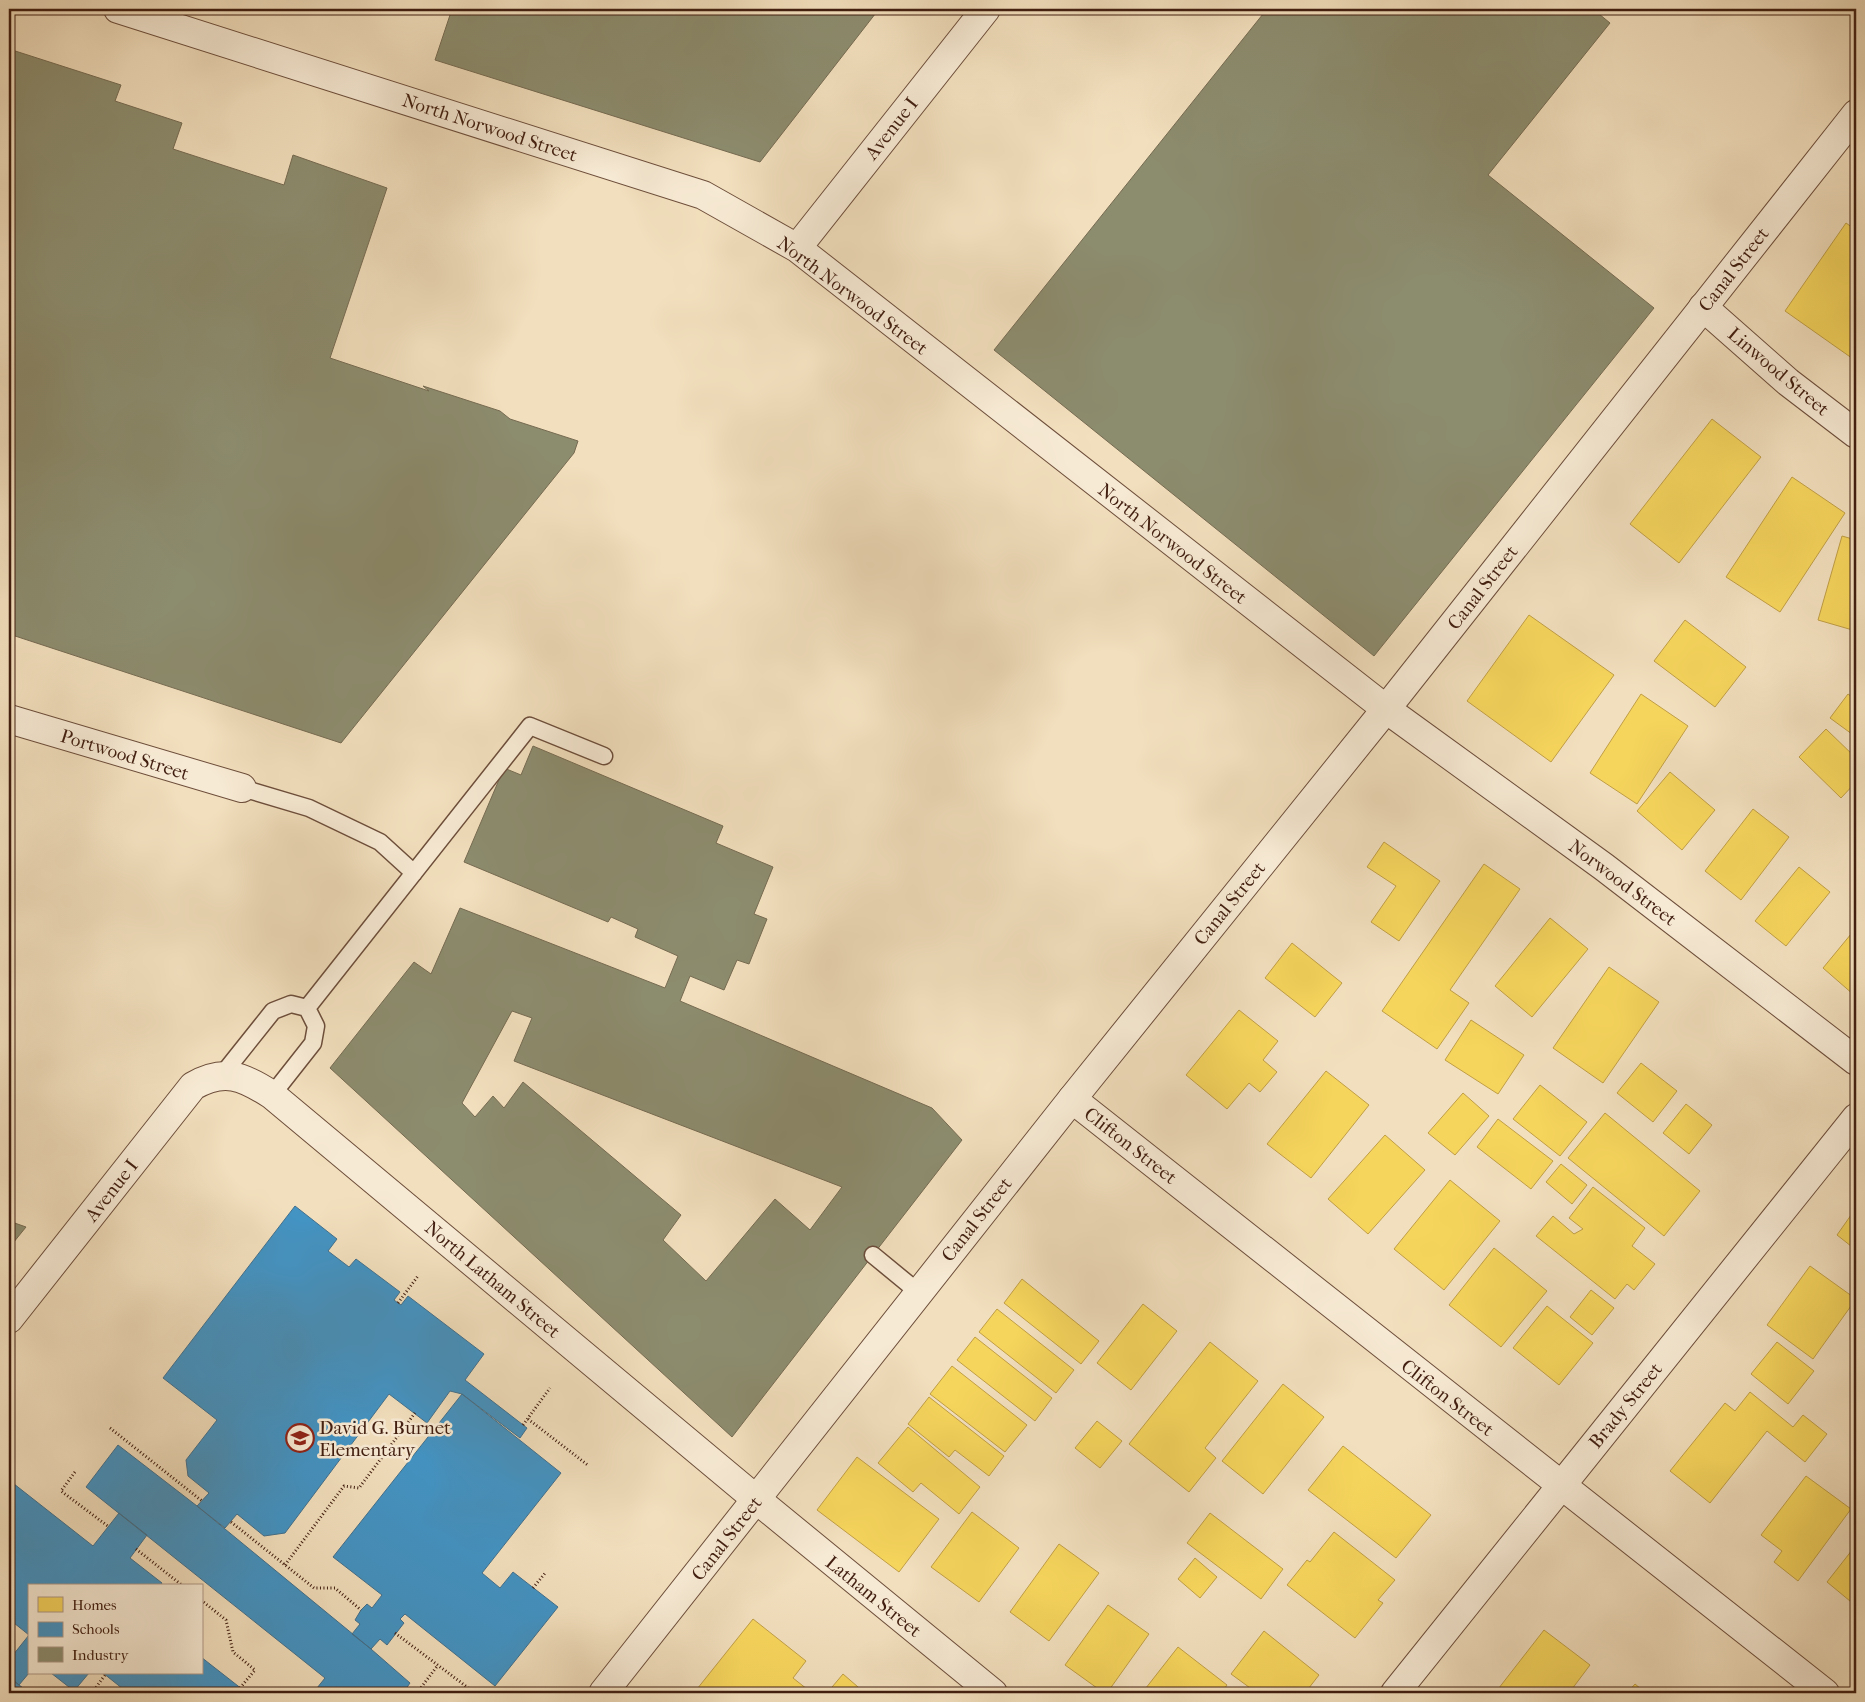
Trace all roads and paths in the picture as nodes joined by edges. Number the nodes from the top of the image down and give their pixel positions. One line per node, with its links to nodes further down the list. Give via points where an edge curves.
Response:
1 (118, 9): 4 (street, North Norwood Street, via 703,195)
2 (986, 9): 4 (street, Avenue I)
3 (1856, 114): 5 (street, Canal Street)
4 (797, 248): 7 (street, North Norwood Street)
5 (1703, 307): 6 (street, Linwood Street, via 1788,382); 7 (street, Canal Street)
6 (1856, 434)
7 (1386, 709): 13 (street, Norwood Street, via 1604,866); 16 (street, Canal Street)
8 (9, 719): 10 (street, Portwood Street)
9 (604, 756): 11 (lane, via 530,726)
10 (242, 788): 11 (lane, via 309,808 380,842)
11 (414, 872): 12 (lane)
12 (307, 1008): 14 (lane, via 291,1004 273,1011); 15 (lane, via 316,1026 313,1043)
13 (1856, 1061)
14 (222, 1075): 15 (street, North Latham Street, via 249,1080); 22 (street, Avenue I, via 192,1086)
15 (272, 1095): 31 (street, North Latham Street)
16 (1072, 1098): 20 (street, Canal Street); 30 (street, Clifton Street)
17 (1856, 1118): 30 (street, Brady Street)
18 (873, 1255): 20 (lane)
19 (418, 1276): 21 (path)
20 (918, 1292): 31 (street, Canal Street)
21 (398, 1303)
22 (9, 1319)
23 (550, 1388): 25 (path)
24 (415, 1414): 36 (path, via 359,1488 344,1486)
25 (528, 1419): 26 (path); 28 (path)
26 (523, 1425)
27 (110, 1428): 32 (path)
28 (589, 1466)
29 (75, 1472): 34 (path, via 61,1491)
30 (1560, 1486): 51 (street, Brady Street); 52 (street, Clifton Street)
31 (756, 1499): 49 (street, Canal Street); 50 (street, Latham Street)
32 (202, 1500)
33 (231, 1522): 36 (path)
34 (109, 1527)
35 (136, 1549): 38 (path)
36 (285, 1565): 41 (path, via 314,1588 335,1588)
37 (546, 1572): 39 (path)
38 (180, 1584)
39 (533, 1588)
40 (202, 1601): 45 (path, via 226,1620 233,1652 255,1670)
41 (361, 1610)
42 (396, 1634): 43 (path)
43 (438, 1665): 47 (path); 48 (path)
44 (105, 1675): 46 (path)
45 (240, 1688)
46 (92, 1693)
47 (417, 1693)
48 (475, 1693)
49 (603, 1693)
50 (993, 1693)
51 (1395, 1693)
52 (1825, 1693)

